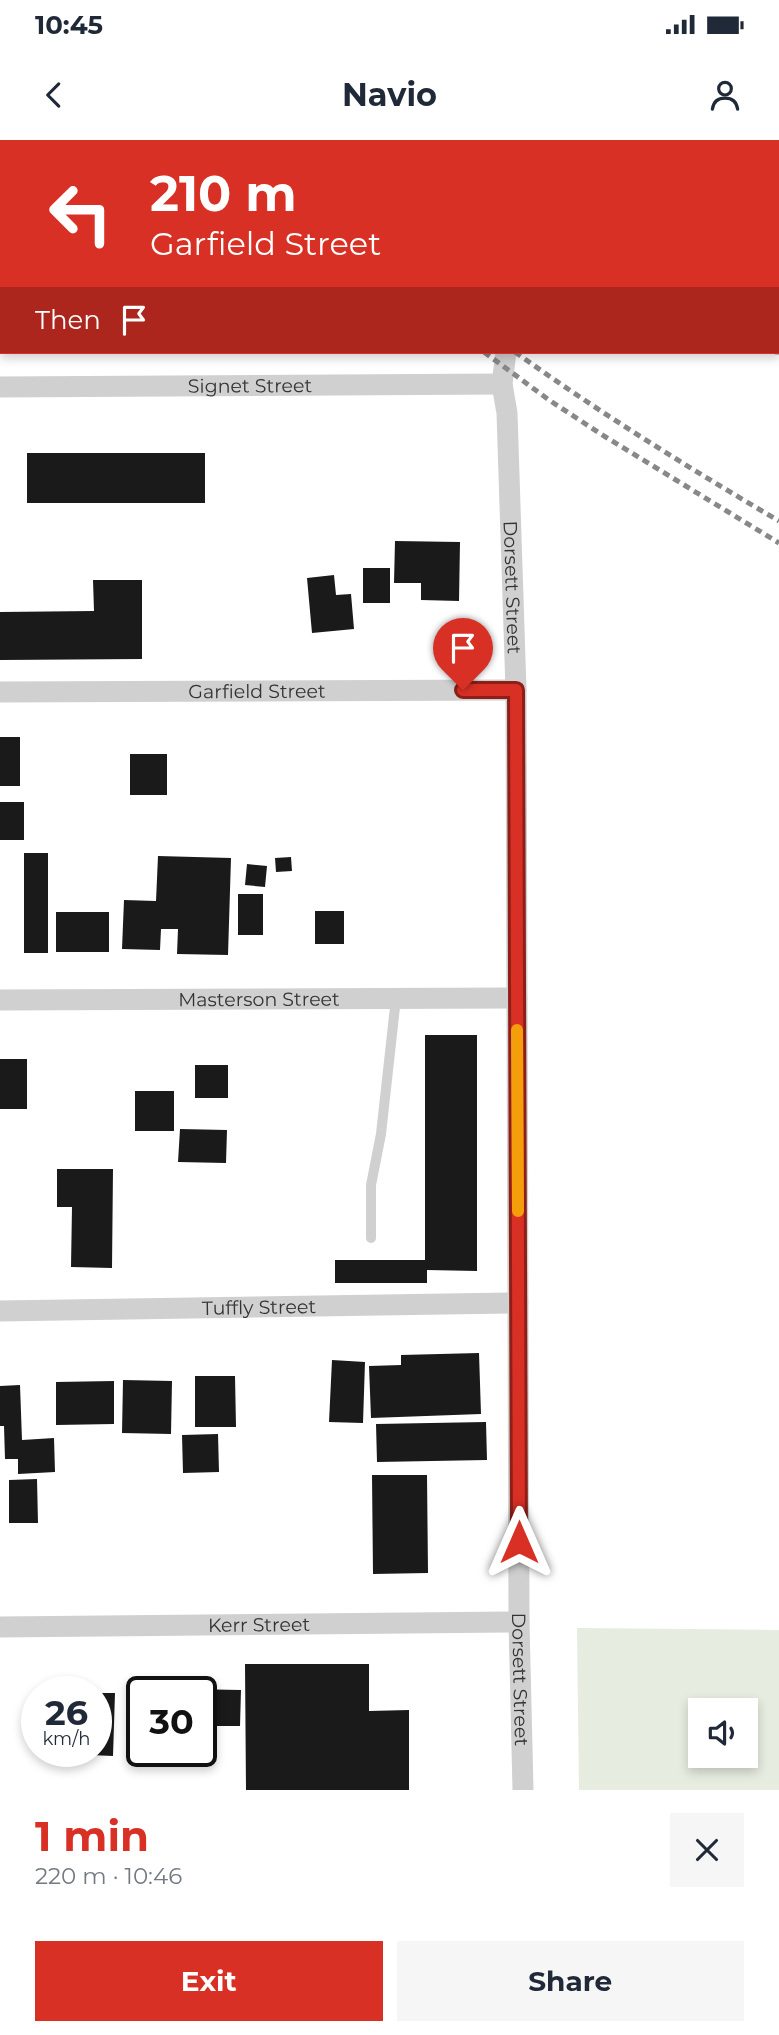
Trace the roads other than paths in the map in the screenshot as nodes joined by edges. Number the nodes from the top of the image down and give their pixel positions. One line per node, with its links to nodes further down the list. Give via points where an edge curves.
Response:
1 (506, 354): 2 (street, Dorsett Street)
2 (502, 384): 3 (street, Signet Street); 4 (street, Dorsett Street, via 508,413)
3 (0, 387)
4 (516, 690): 5 (street, Garfield Street); 7 (street, Dorsett Street)
5 (0, 692)
6 (396, 998): 7 (street, Masterson Street); 8 (street, Masterson Street); 9 (lane, via 371,1185)
7 (517, 998): 10 (street, Dorsett Street)
8 (0, 1000)
9 (371, 1238)
10 (518, 1303): 11 (street, Tuffly Street); 12 (street, Dorsett Street)
11 (0, 1311)
12 (519, 1622): 13 (street, Kerr Street); 14 (street, Dorsett Street)
13 (0, 1627)
14 (523, 1790)

